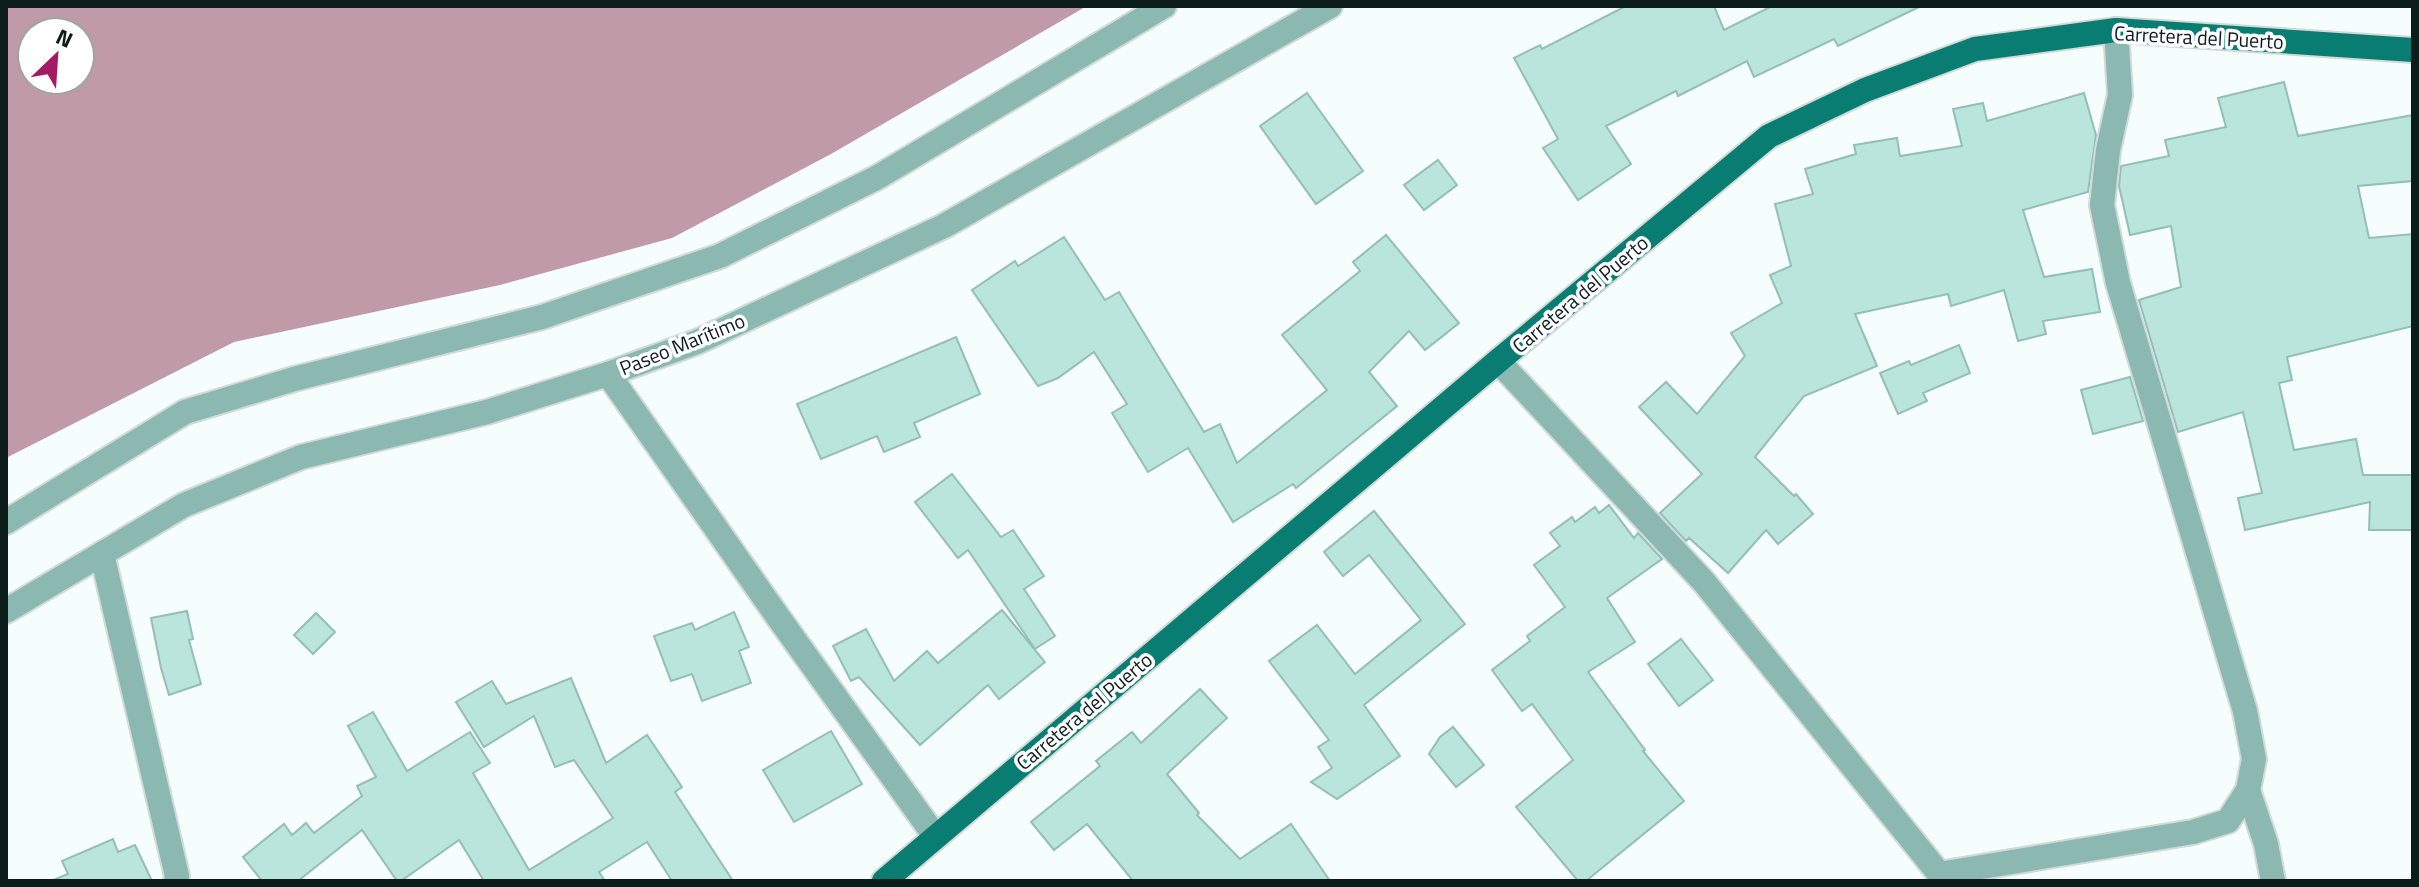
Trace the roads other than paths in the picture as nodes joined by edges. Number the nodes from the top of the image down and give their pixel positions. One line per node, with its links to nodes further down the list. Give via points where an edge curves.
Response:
1 (1164, 6): 7 (street, via 878,177 720,256 542,317 185,412)
2 (1330, 6): 6 (street, Paseo Marítimo, via 944,226 697,342)
3 (2116, 30): 4 (main road, Carretera del Puerto); 5 (main road, Carretera del Puerto, via 1975,49 1865,90 1769,136); 10 (street, via 2120,95 2102,205 2118,283 2245,711 2254,759)
4 (2413, 50)
5 (1498, 361): 11 (main road, Carretera del Puerto); 12 (street, via 1704,582)
6 (608, 374): 8 (street, Paseo Marítimo, via 487,412 301,457 184,505); 11 (street)
7 (6, 522)
8 (102, 554): 9 (street, Paseo Marítimo); 13 (street)
9 (6, 611)
10 (2248, 790): 12 (street, via 2228,821 2193,832); 15 (street)
11 (935, 836): 14 (main road, Carretera del Puerto)
12 (1942, 877)
13 (176, 881)
14 (884, 881)
15 (2273, 881)

